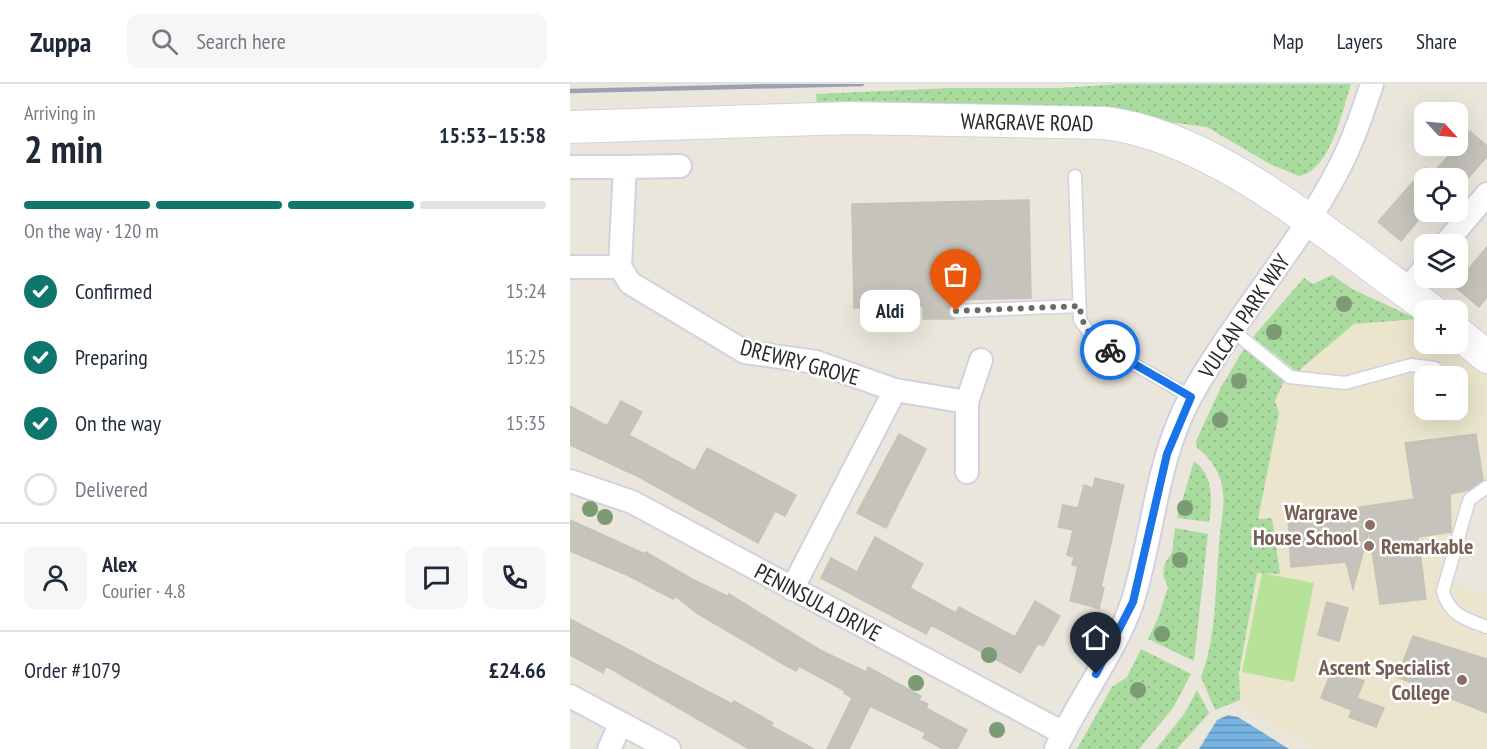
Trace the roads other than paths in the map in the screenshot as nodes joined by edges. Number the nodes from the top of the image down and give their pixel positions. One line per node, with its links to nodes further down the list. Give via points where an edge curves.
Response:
1 (1372, 84): 8 (street, VULCAN PARK WAY, via 1346,154)
2 (570, 128): 8 (street, WARGRAVE ROAD, via 851,118 1132,126 1206,158 1266,190)
3 (680, 166): 5 (street)
4 (570, 167): 5 (street)
5 (626, 167): 11 (street)
6 (1075, 176): 13 (lane)
7 (1487, 194): 9 (street)
8 (1309, 219): 12 (street, WARGRAVE ROAD); 15 (street, VULCAN PARK WAY)
9 (1453, 234)
10 (570, 267): 11 (street)
11 (620, 267): 20 (street, DREWRY GROVE, via 630,284 745,352 816,362)
12 (1414, 278)
13 (1080, 306): 14 (lane); 21 (lane, via 1080,320 1097,343)
14 (956, 311)
15 (1232, 330): 19 (lane, via 1290,376 1345,383); 21 (street, VULCAN PARK WAY)
16 (1468, 341): 17 (street)
17 (1487, 357)
18 (981, 360): 22 (street)
19 (1419, 366)
20 (895, 390): 22 (street, DREWRY GROVE); 26 (street)
21 (1191, 397): 30 (street, VULCAN PARK WAY, via 1167,454 1133,602)
22 (967, 402): 23 (street)
23 (967, 472)
24 (570, 481): 26 (street, PENINSULA DRIVE, via 632,502)
25 (1487, 487): 27 (lane, via 1470,499 1443,591 1452,612)
26 (792, 589): 30 (street, PENINSULA DRIVE)
27 (1487, 627)
28 (570, 696): 29 (street)
29 (620, 725): 31 (street); 32 (street)
30 (1060, 741)
31 (609, 749)
32 (669, 749)

